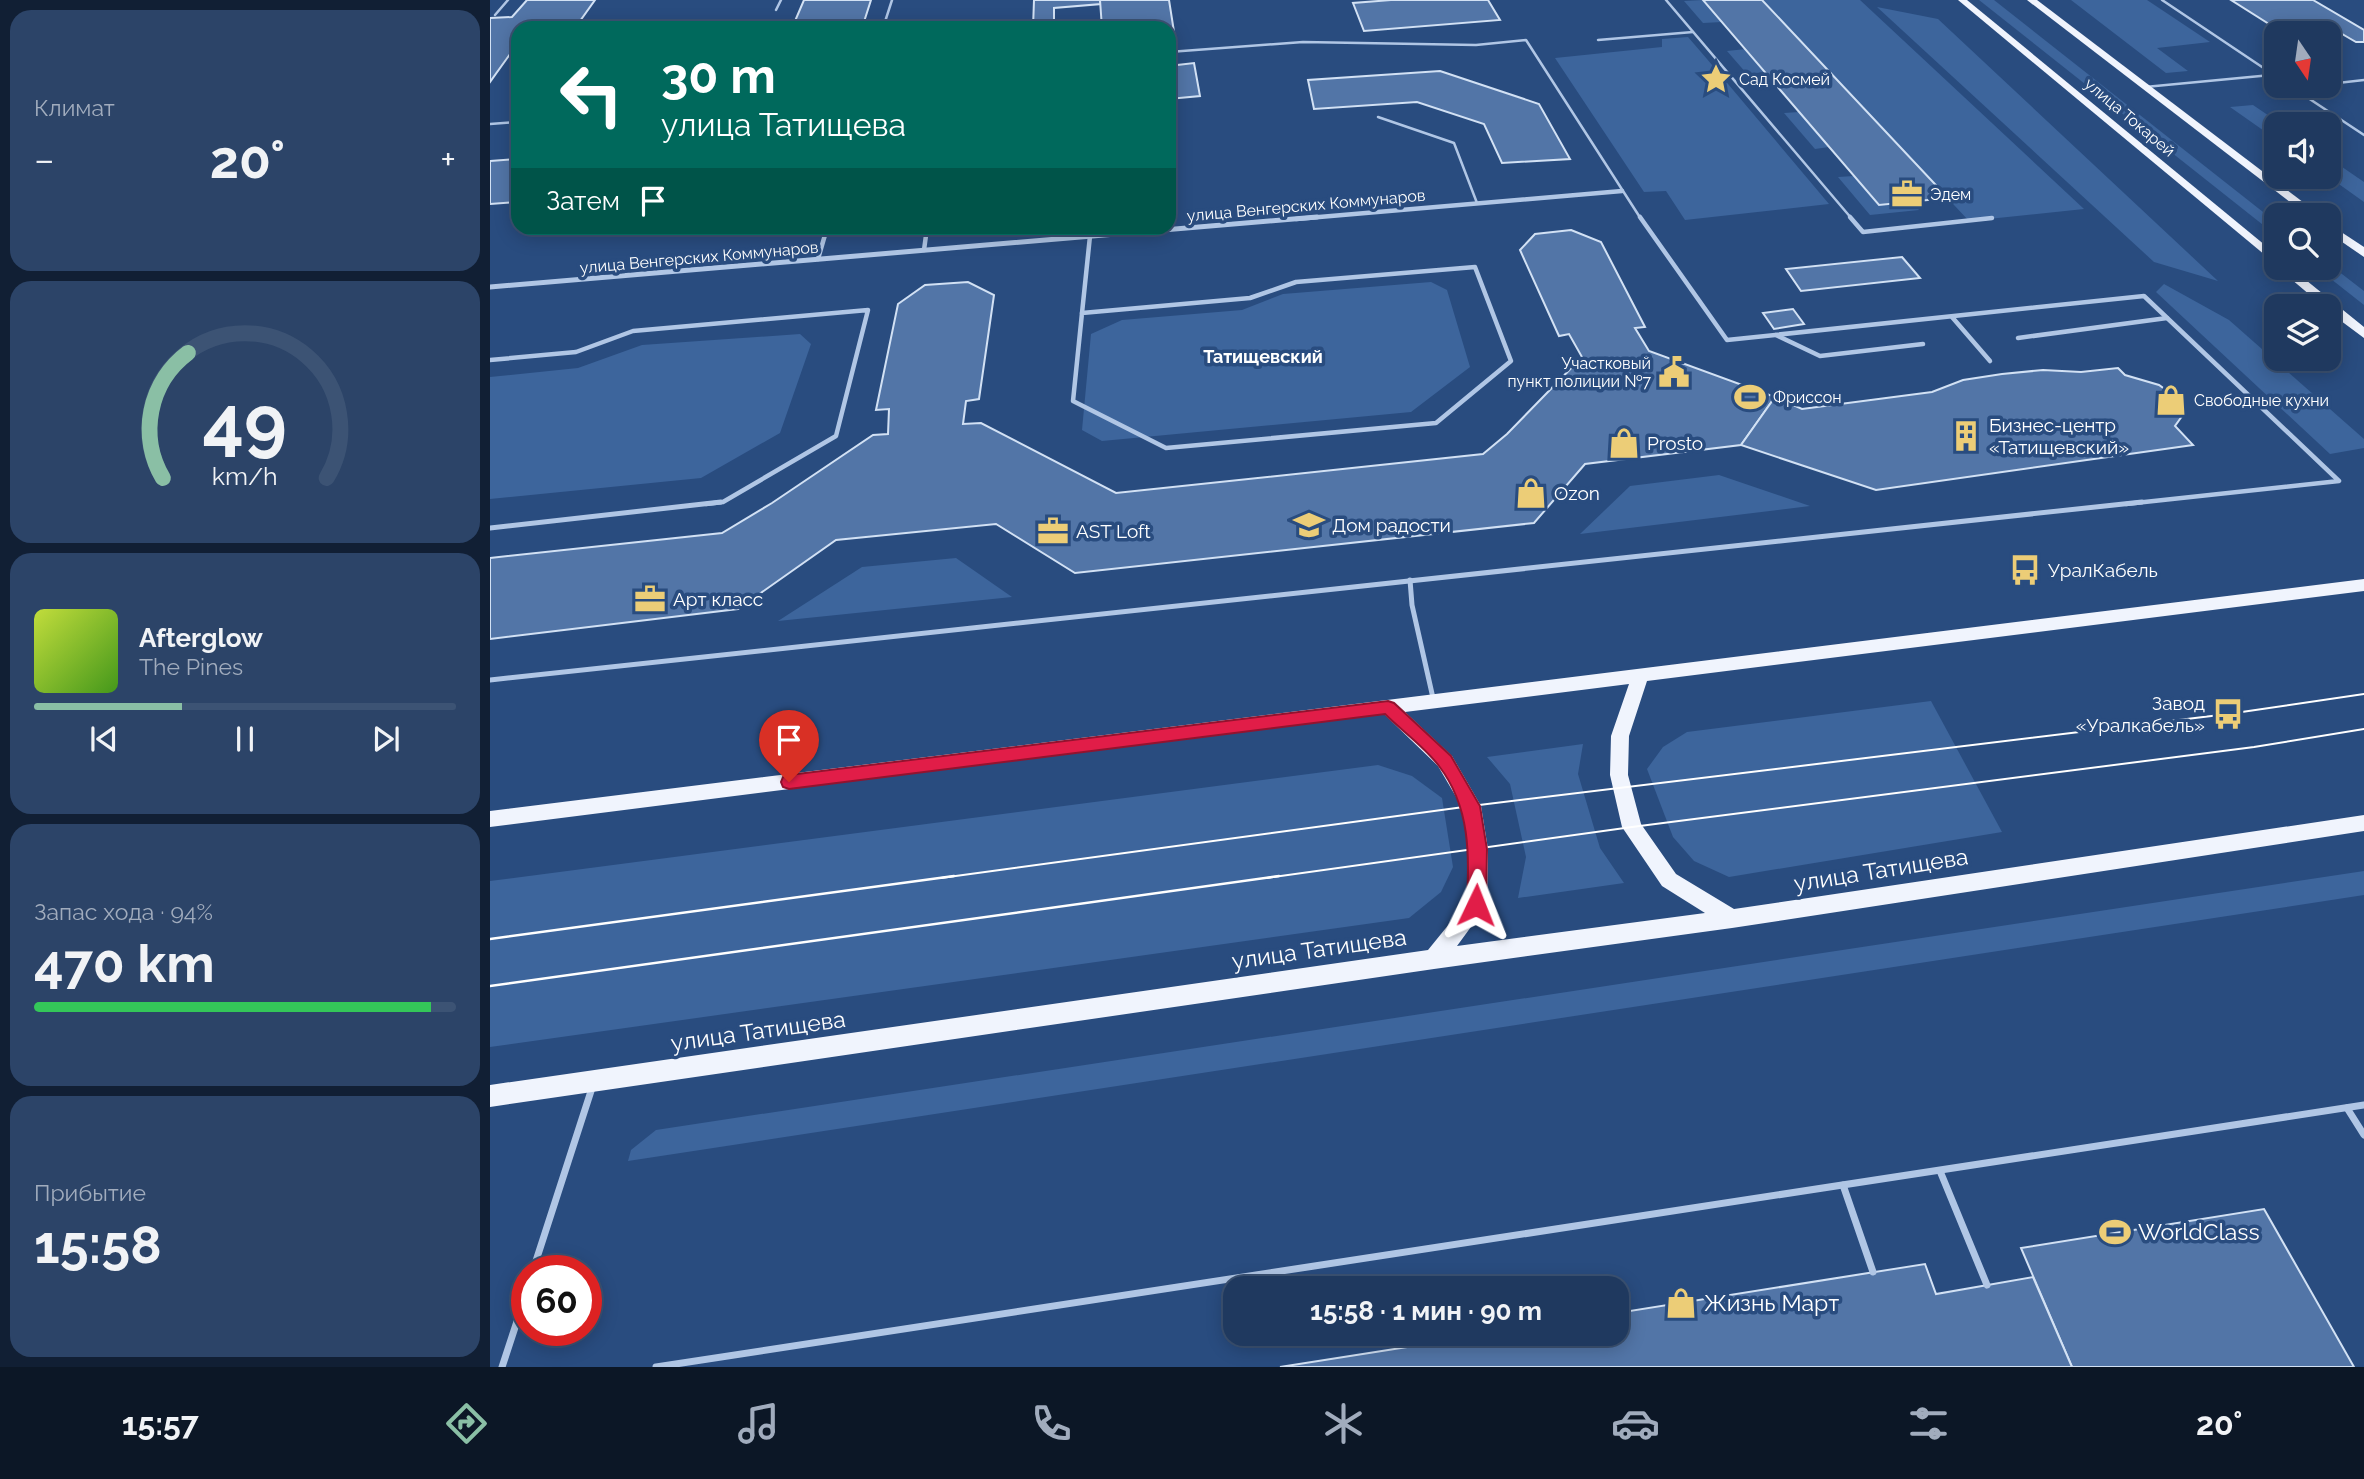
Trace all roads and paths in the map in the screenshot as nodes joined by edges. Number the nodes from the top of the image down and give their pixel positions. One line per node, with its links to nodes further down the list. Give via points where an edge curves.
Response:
1 (508, 0): 9 (lane)
2 (781, 0): 8 (lane)
3 (892, 0): 10 (lane)
4 (1666, 0): 11 (lane)
5 (1962, 0): 35 (main road, улица Токарей)
6 (2031, 0): 18 (main road, улица Токарей)
7 (2162, 0): 14 (lane)
8 (776, 9)
9 (495, 15)
10 (885, 21)
11 (1693, 32): 12 (lane); 27 (lane, via 1863,232)
12 (1598, 40)
13 (1176, 51): 24 (lane, via 1303,42 1476,45 1525,40)
14 (2264, 69)
15 (2264, 77): 18 (lane)
16 (2364, 80): 17 (lane)
17 (2342, 83)
18 (2145, 87): 26 (main road, улица Токарей)
19 (2308, 98): 23 (lane)
20 (1378, 117): 25 (lane, via 1454,143)
21 (511, 122): 22 (lane)
22 (490, 124)
23 (2364, 135)
24 (1622, 191): 25 (street, улица Венгерских Коммунаров); 44 (lane, via 1727,340)
25 (1476, 203): 28 (street, улица Венгерских Коммунаров)
26 (2298, 203)
27 (1992, 218)
28 (1176, 229)
29 (825, 235): 37 (lane)
30 (927, 235): 34 (lane)
31 (1102, 235): 32 (street, улица Венгерских Коммунаров)
32 (1090, 236): 34 (street, улица Венгерских Коммунаров); 40 (lane)
33 (2341, 236): 36 (main road)
34 (924, 250): 37 (street, улица Венгерских Коммунаров)
35 (2264, 250)
36 (2364, 253)
37 (818, 259): 39 (street, улица Венгерских Коммунаров)
38 (2299, 280): 43 (main road)
39 (490, 288)
40 (1082, 313): 40 (lane, via 1073,401 1166,449 1436,423 1511,361 1475,267 1296,282 1250,298)
41 (1952, 317): 42 (lane, via 2144,296); 44 (lane); 48 (lane)
42 (2167, 318): 45 (lane); 50 (lane, via 2340,481)
43 (2364, 334)
44 (1776, 335): 46 (lane, via 1820,356)
45 (2018, 338)
46 (1923, 344)
47 (490, 360): 49 (lane, via 576,352 633,331 868,310 836,436 723,502)
48 (1990, 361)
49 (490, 528)
50 (1410, 580): 53 (lane); 54 (lane)
51 (2364, 585): 52 (main road)
52 (1640, 676): 54 (main road); 58 (main road, via 1620,736 1619,775 1632,827 1669,880)
53 (490, 680)
54 (1434, 701): 55 (main road)
55 (1388, 707): 56 (main road); 59 (main road, via 1445,761 1471,806 1478,849 1476,905)
56 (490, 819)
57 (2364, 823): 58 (main road, улица Татищева)
58 (1732, 919): 59 (main road, улица Татищева)
59 (1434, 959): 60 (main road, улица Татищева)
60 (594, 1082): 61 (main road, улица Татищева); 67 (lane)
61 (490, 1096)
62 (2364, 1105): 63 (lane)
63 (2347, 1108): 64 (lane); 65 (lane)
64 (2364, 1135)
65 (1940, 1171): 66 (lane); 69 (lane)
66 (1843, 1185): 68 (lane); 71 (lane)
67 (538, 1255)
68 (1873, 1272)
69 (1987, 1285)
70 (511, 1340): 72 (lane)
71 (666, 1366): 73 (lane)
72 (502, 1367)
73 (656, 1367)

